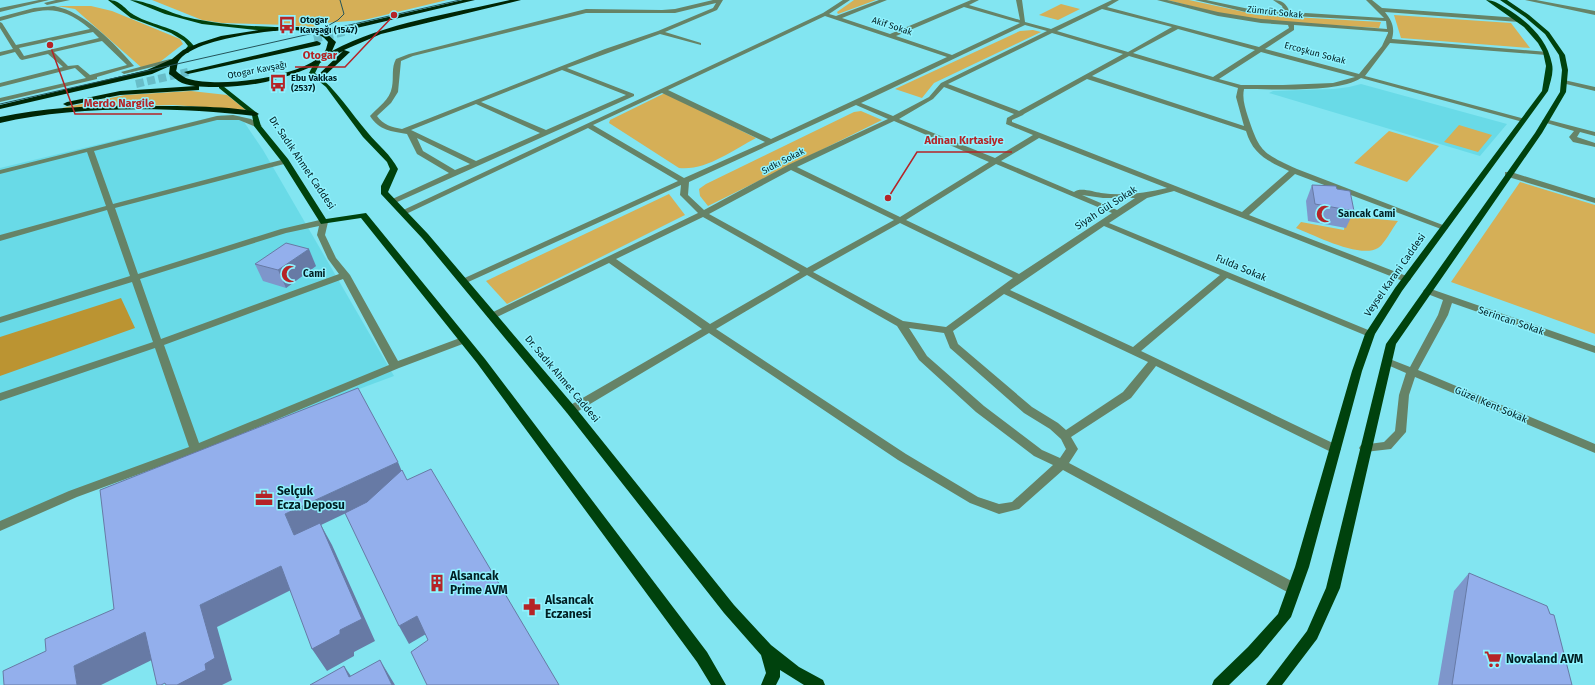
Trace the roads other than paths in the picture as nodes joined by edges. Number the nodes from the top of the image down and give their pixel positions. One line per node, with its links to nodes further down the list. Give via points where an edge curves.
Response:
1 (21, 0): 23 (street)
2 (46, 0): 26 (street)
3 (65, 0): 30 (street)
4 (111, 0): 57 (main road, via 121,4 132,17 185,38 191,46)
5 (133, 0): 41 (main road, via 150,8 202,23)
6 (472, 0): 44 (highway)
7 (484, 0): 44 (highway)
8 (504, 0): 44 (highway)
9 (518, 0): 34 (highway)
10 (720, 0): 47 (street, via 715,9); 98 (street, via 668,12 586,11 398,60 394,69 397,83 392,96 373,116 390,129)
11 (847, 0): 31 (street)
12 (884, 0): 32 (street)
13 (976, 0): 24 (street)
14 (1019, 0): 38 (street)
15 (1116, 0): 25 (street, Sıdkı Sokak)
16 (1160, 0): 39 (street, Zümrüt Sokak, via 1232,16)
17 (1198, 0): 28 (street, Zümrüt Sokak, via 1254,12)
18 (1276, 0): 28 (street, via 1284,5)
19 (1369, 0): 27 (street)
20 (1488, 0): 36 (main road, Veysel Karani Caddesi)
21 (1502, 0): 73 (main road, via 1547,33 1562,55)
22 (1528, 0): 29 (street)
23 (0, 4)
24 (963, 4): 38 (street); 49 (street)
25 (1102, 6): 40 (street, Ercoşkun Sokak); 48 (street, Sıdkı Sokak)
26 (0, 10)
27 (1381, 10): 35 (street); 36 (street)
28 (1287, 13): 35 (street, Zümrüt Sokak)
29 (1595, 13)
30 (0, 14)
31 (825, 14): 32 (street, Akif Sokak); 79 (street)
32 (836, 18): 49 (street, Akif Sokak)
33 (0, 19): 42 (street, via 59,8 70,11)
34 (432, 20): 45 (highway); 70 (highway, via 380,35 354,47 341,55)
35 (1389, 20): 46 (street)
36 (1518, 20): 58 (main road, Veysel Karani Caddesi, via 1532,31)
37 (0, 24): 54 (street)
38 (1023, 24): 48 (street); 61 (street)
39 (1291, 24): 46 (street, Zümrüt Sokak); 55 (street, via 1292,29)
40 (1177, 27): 55 (street, Ercoşkun Sokak); 60 (street)
41 (275, 29): 43 (highway); 57 (highway, via 224,37)
42 (93, 30): 50 (street); 54 (street)
43 (312, 30): 44 (highway); 63 (highway, via 324,34 332,42 330,52)
44 (357, 30): 45 (highway, via 345,30 341,34 354,37)
45 (388, 30): 63 (highway, Otogar Kavşağı, via 356,41)
46 (1391, 30): 52 (street)
47 (660, 32): 53 (street); 65 (street)
48 (1051, 32): 60 (street); 74 (street, Sıdkı Sokak)
49 (891, 36): 61 (street, Akif Sokak)
50 (102, 39): 56 (street); 67 (street, via 131,66)
51 (316, 41): 66 (highway)
52 (1389, 41): 58 (street); 68 (street)
53 (699, 44)
54 (16, 49): 56 (street, via 22,58); 59 (street)
55 (1261, 50): 68 (street, Ercoşkun Sokak); 71 (street)
56 (50, 51): 64 (street)
57 (186, 52): 62 (highway)
58 (1546, 53): 92 (main road, Veysel Karani Caddesi, via 1550,64 1545,91)
59 (0, 54)
60 (1129, 55): 69 (street); 71 (street)
61 (952, 57): 83 (street)
62 (176, 60): 67 (street); 72 (highway); 76 (highway, Otogar Kavşağı, via 172,69 176,77 190,83)
63 (320, 60): 70 (main road, via 312,72); 76 (highway, Otogar Kavşağı, via 304,69 279,77)
64 (67, 68): 67 (street, via 76,66 89,77); 75 (street)
65 (562, 68): 82 (street); 99 (street, via 632,95)
66 (187, 70)
67 (114, 72): 81 (street)
68 (1361, 75): 77 (street, via 1345,82 1331,84); 92 (street, Ercoşkun Sokak)
69 (1088, 78): 87 (street); 96 (street)
70 (319, 79): 117 (main road, Dr. Sadık Ahmet Caddesi, via 328,86 361,130 390,162 394,173 384,192)
71 (1214, 79): 77 (street)
72 (136, 80): 80 (highway, via 150,74 155,80); 84 (highway); 85 (highway); 88 (highway)
73 (1564, 82): 78 (street); 93 (main road, via 1563,92)
74 (943, 84): 87 (street); 90 (street, Sıdkı Sokak, via 931,98)
75 (0, 85)
76 (219, 87): 80 (highway, via 153,90); 86 (main road, Otogar Kavşağı)
77 (1241, 87): 96 (street, via 1239,97)
78 (1595, 89)
79 (664, 90): 95 (street); 102 (street)
80 (102, 96): 89 (highway)
81 (0, 100)
82 (476, 102): 98 (street); 99 (street)
83 (856, 103): 90 (street); 102 (street)
84 (0, 106)
85 (0, 110)
86 (255, 114): 89 (highway, via 136,108 77,109); 94 (main road, Dr. Sadık Ahmet Caddesi)
87 (1022, 114): 101 (street, via 1009,119 1008,122)
88 (0, 116)
89 (19, 116): 91 (highway)
90 (893, 118): 106 (street); 108 (street, Sıdkı Sokak)
91 (0, 120)
92 (1523, 120): 127 (main road, Veysel Karani Caddesi)
93 (1545, 120): 97 (street); 112 (main road)
94 (258, 126): 104 (street, via 250,119 217,118); 105 (main road, Dr. Sadık Ahmet Caddesi)
95 (589, 126): 113 (street); 120 (street)
96 (1249, 130): 109 (street, via 1257,149 1271,160)
97 (1578, 130): 100 (street); 103 (street, via 1573,137 1576,140)
98 (406, 132): 107 (street); 111 (street, via 420,152)
99 (546, 133): 107 (street)
100 (1595, 134)
101 (1038, 135): 106 (street); 114 (street)
102 (772, 142): 113 (street)
103 (1595, 145)
104 (90, 149): 110 (street); 119 (street)
105 (285, 162): 119 (street); 125 (main road, Dr. Sadık Ahmet Caddesi)
106 (996, 162): 115 (street); 124 (street)
107 (476, 164): 111 (street)
108 (791, 167): 122 (street, Sıdkı Sokak); 124 (street)
109 (1294, 171): 123 (street); 127 (street)
110 (0, 172)
111 (454, 173): 117 (street)
112 (1508, 174): 118 (street); 138 (main road)
113 (685, 182): 122 (street, via 684,194); 136 (street)
114 (1177, 188): 116 (street, Siyah Gül Sokak); 123 (street)
115 (1063, 190): 116 (street, via 1103,196); 121 (street)
116 (1144, 196): 121 (street, Siyah Gül Sokak)
117 (392, 201): 120 (main road, Dr. Sadık Ahmet Caddesi)
118 (1595, 201)
119 (110, 207): 128 (street); 133 (street)
120 (403, 212): 136 (main road, Dr. Sadık Ahmet Caddesi)
121 (1118, 213): 126 (street, Siyah Gül Sokak)
122 (703, 214): 129 (street, Sıdkı Sokak); 130 (street)
123 (1244, 215): 135 (street)
124 (900, 220): 130 (street); 134 (street)
125 (324, 222): 132 (street, via 321,234 332,259); 133 (street, via 284,230); 146 (main road, Dr. Sadık Ahmet Caddesi, via 363,215)
126 (1103, 222): 131 (street, Fulda Sokak); 134 (street, Siyah Gül Sokak)
127 (1444, 228): 135 (main road, Veysel Karani Caddesi)
128 (0, 238)
129 (610, 259): 140 (street, Sıdkı Sokak); 143 (street)
130 (808, 271): 142 (street); 143 (street)
131 (1226, 274): 145 (street, Fulda Sokak); 149 (street)
132 (344, 275): 147 (street); 152 (street)
133 (135, 278): 141 (street); 147 (street)
134 (1020, 278): 137 (street, Siyah Gül Sokak)
135 (1406, 279): 145 (main road, Veysel Karani Caddesi)
136 (463, 282): 140 (main road, Dr. Sadık Ahmet Caddesi)
137 (1003, 290): 144 (street, Siyah Gül Sokak); 149 (street)
138 (1428, 291): 139 (street, Serincan Sokak); 151 (main road, via 1392,344)
139 (1448, 299): 148 (street, Serincan Sokak); 153 (street, via 1443,315)
140 (492, 316): 155 (main road, Dr. Sadık Ahmet Caddesi)
141 (0, 320)
142 (902, 324): 144 (street); 161 (street, via 923,358 980,409 1038,453)
143 (711, 330): 155 (street); 161 (street, via 902,457 974,500 987,505 1000,509 1015,506)
144 (948, 330): 156 (street, via 954,346 1017,401)
145 (1370, 334): 159 (main road, Veysel Karani Caddesi)
146 (464, 340): 152 (street); 165 (main road, Dr. Sadık Ahmet Caddesi, via 702,657)
147 (157, 344): 154 (street); 158 (street)
148 (1595, 350)
149 (1134, 351): 150 (street)
150 (1155, 361): 156 (street, via 1127,395); 159 (street)
151 (1387, 361): 153 (street, Güzel Kent Sokak); 157 (main road)
152 (395, 366): 158 (street)
153 (1412, 372): 157 (street, via 1404,395 1400,432 1388,446); 160 (street, Güzel Kent Sokak)
154 (0, 398)
155 (571, 410): 164 (main road, Dr. Sadık Ahmet Caddesi, via 729,609)
156 (1065, 436): 161 (street, via 1072,449)
157 (1365, 448): 169 (main road, via 1332,588 1312,635)
158 (195, 449): 162 (street, via 73,494)
159 (1335, 449): 163 (main road, Veysel Karani Caddesi)
160 (1595, 449)
161 (1062, 464): 163 (street)
162 (0, 526)
163 (1294, 589): 168 (main road, Veysel Karani Caddesi, via 1284,617)
164 (766, 650): 166 (main road, via 774,672); 167 (main road, Dr. Sadık Ahmet Caddesi, via 794,672)
165 (719, 685)
166 (768, 685)
167 (818, 685)
168 (1219, 685)
169 (1274, 685)

